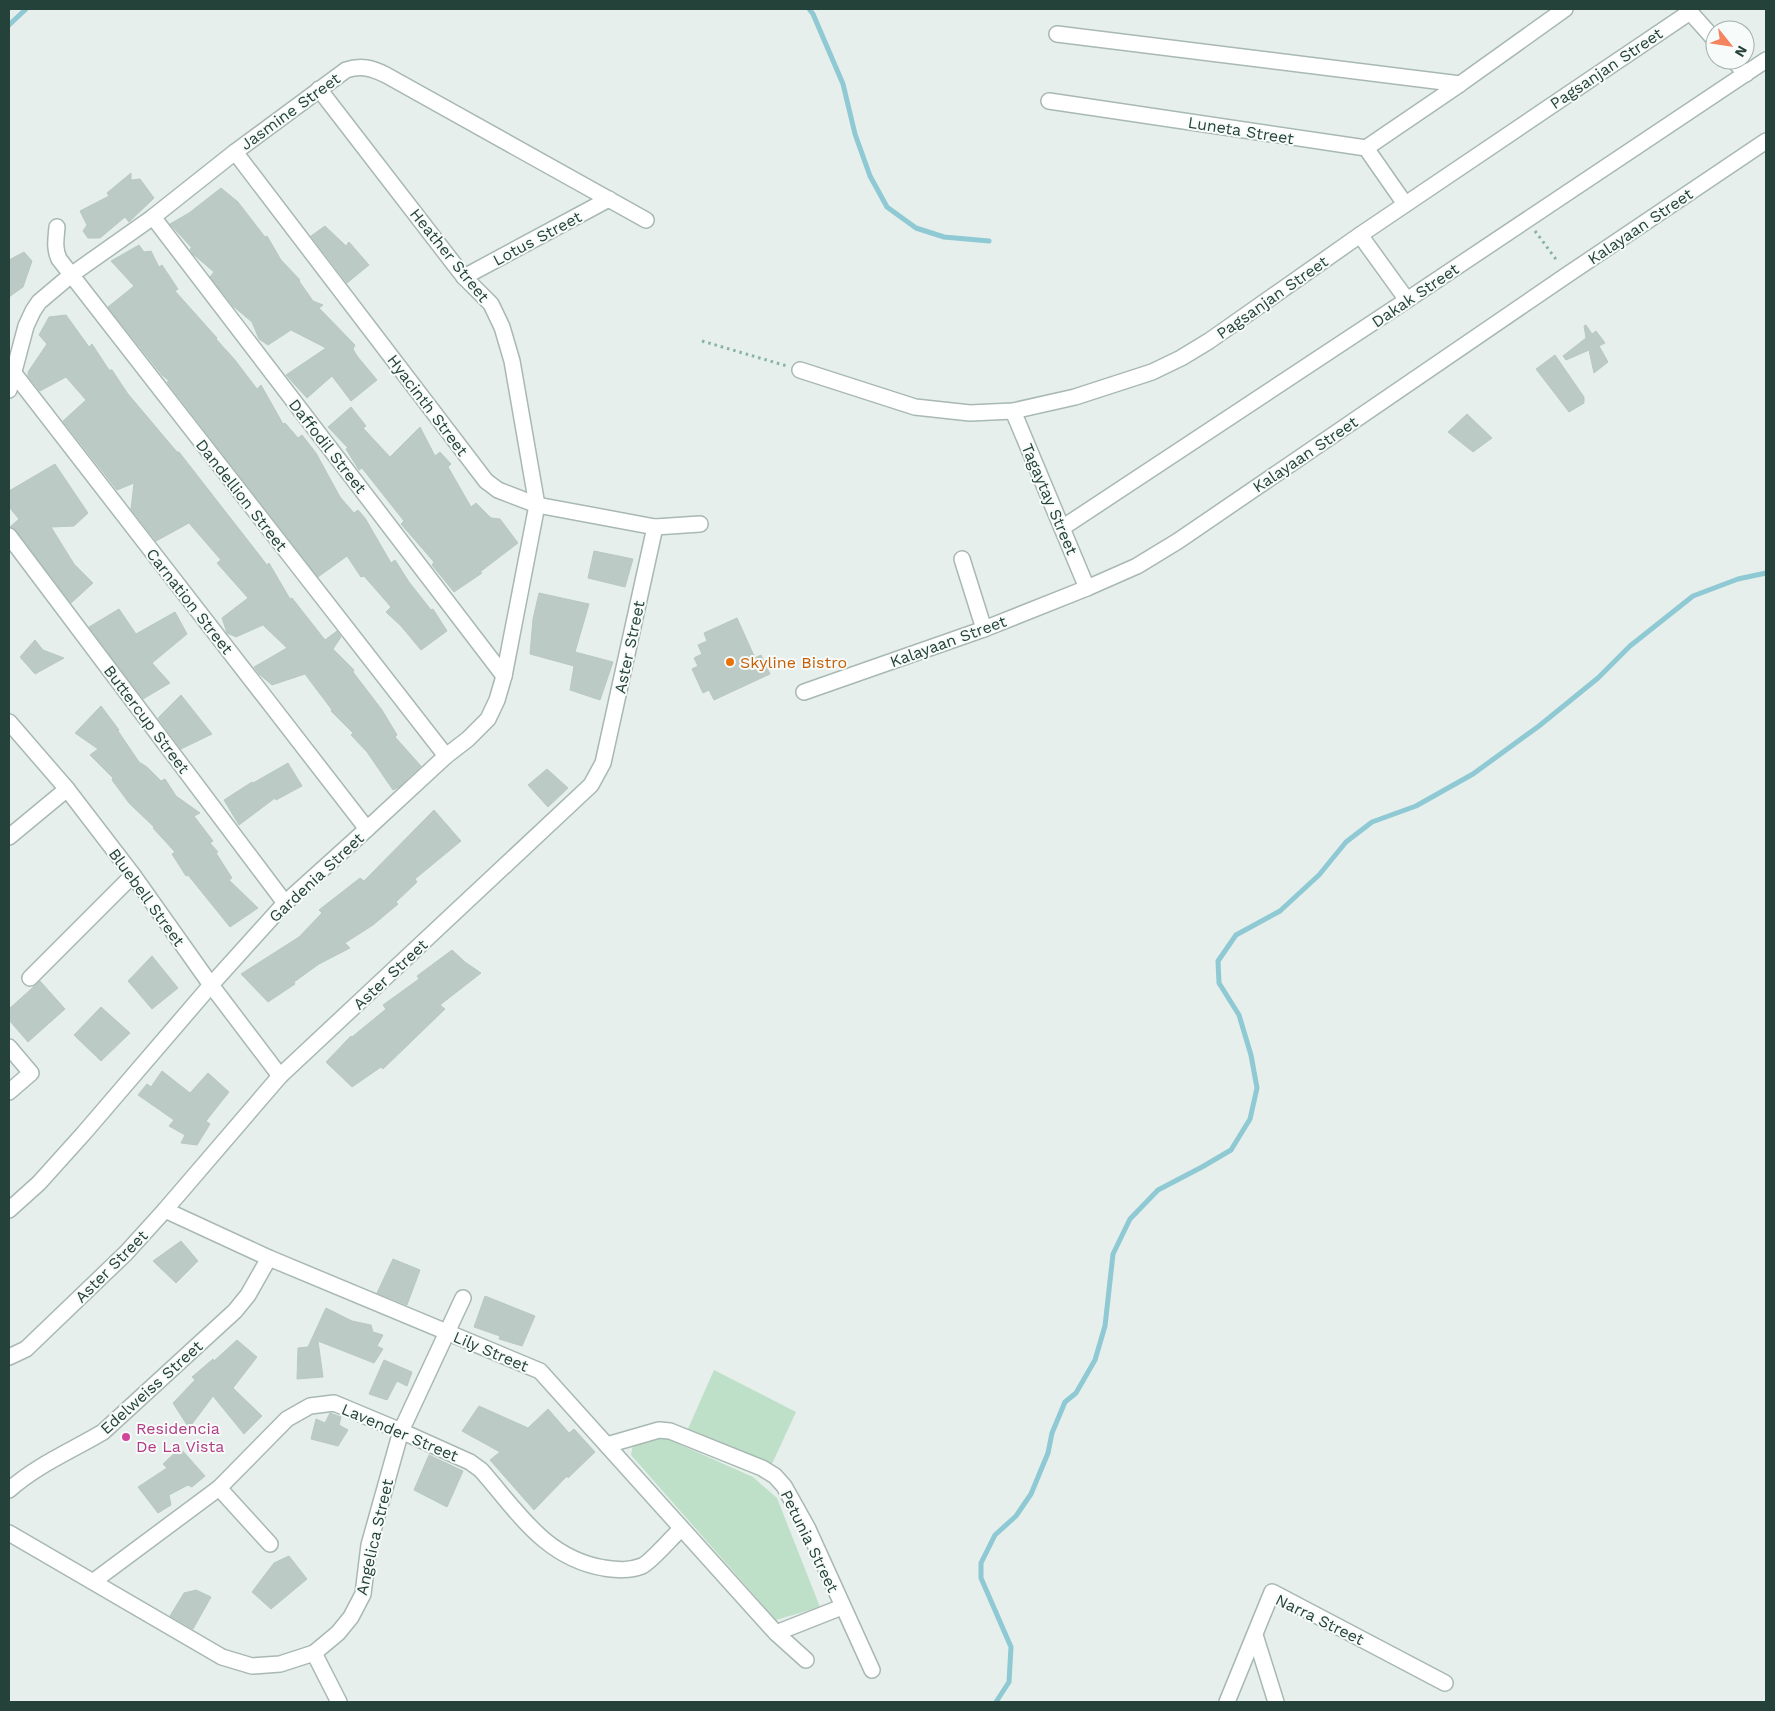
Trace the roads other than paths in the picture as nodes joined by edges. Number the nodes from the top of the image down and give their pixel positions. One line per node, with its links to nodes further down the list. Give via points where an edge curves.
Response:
1 (1565, 9): 2 (street)
2 (1547, 13): 8 (street)
3 (1705, 29): 15 (street, Pagsanjan Street, via 1690,12)
4 (1057, 34): 8 (street)
5 (1766, 60): 7 (street, Dakak Street)
6 (1742, 70): 7 (street)
7 (1746, 74): 22 (street, Dakak Street)
8 (1460, 84): 12 (street)
9 (319, 89): 13 (street, Jasmine Street); 14 (street, Jasmine Street, via 346,70 356,67 375,70); 21 (street, Heather Street)
10 (1049, 101): 12 (street, Luneta Street)
11 (1766, 141): 34 (street, Kalayaan Street, via 1178,541 1136,566)
12 (1366, 148): 15 (street)
13 (234, 152): 16 (street, Jasmine Street); 28 (street, Hyacinth Street, via 486,481 498,490)
14 (609, 199): 17 (street, Jasmine Street); 21 (street, Lotus Street)
15 (1405, 204): 19 (street, Pagsanjan Street)
16 (153, 216): 20 (street, Jasmine Street); 36 (street, Daffodil Street)
17 (646, 220)
18 (57, 227): 20 (street, Dandellion Street, via 56,252)
19 (1360, 235): 22 (street); 27 (street, Pagsanjan Street, via 1181,358 1114,386)
20 (71, 275): 23 (street, Jasmine Street, via 36,307); 39 (street, Dandellion Street)
21 (464, 276): 28 (street, Heather Street, via 491,304 502,327 512,362)
22 (1407, 300): 31 (street, Dakak Street)
23 (15, 341): 25 (street, Jasmine Street)
24 (800, 370): 27 (street, Pagsanjan Street, via 915,407 970,412)
25 (13, 372): 26 (street, Jasmine Street); 41 (street, Carnation Street)
26 (9, 390)
27 (1013, 411): 31 (street, Tagaytay Street)
28 (537, 505): 30 (street, Hyacinth Street); 36 (street, Gardenia Street)
29 (700, 524): 30 (street, Hyacinth Street)
30 (655, 527): 48 (street, Aster Street, via 603,763 591,785)
31 (1062, 528): 34 (street, Tagaytay Street)
32 (9, 536): 44 (street, Buttercup Street)
33 (962, 559): 35 (street)
34 (1087, 588): 35 (street, Kalayaan Street)
35 (984, 629): 37 (street, Kalayaan Street)
36 (504, 676): 39 (street, Gardenia Street, via 488,720)
37 (804, 692)
38 (9, 722): 40 (street, Bluebell Street)
39 (446, 756): 41 (street, Gardenia Street)
40 (66, 789): 42 (street); 43 (street, Bluebell Street)
41 (367, 829): 44 (street, Gardenia Street)
42 (9, 837)
43 (133, 875): 45 (street); 46 (street, Bluebell Street)
44 (285, 903): 46 (street, Gardenia Street)
45 (30, 978)
46 (211, 985): 48 (street, Bluebell Street); 50 (street, Gardenia Street, via 77,1140)
47 (9, 1047): 49 (street, via 31,1072)
48 (280, 1076): 51 (street, Aster Street)
49 (9, 1092)
50 (9, 1210)
51 (165, 1210): 52 (street, Lily Street); 55 (street, Aster Street, via 126,1253 26,1349)
52 (270, 1258): 54 (street, Lily Street); 59 (street, Edelweiss Street, via 235,1311 103,1432 50,1460)
53 (463, 1298): 54 (street, Angelica Street)
54 (448, 1332): 56 (street, Angelica Street); 57 (street, Lily Street, via 540,1371)
55 (9, 1357)
56 (401, 1431): 58 (street, Lavender Street, via 334,1403 310,1406 287,1419); 60 (street, Lavender Street, via 481,1470 540,1538 567,1557 624,1571 644,1565); 67 (street, Angelica Street, via 369,1545 363,1594 338,1633)
57 (606, 1445): 60 (street, Lily Street); 64 (street, Petunia Street, via 659,1430 670,1431 775,1476 808,1529)
58 (219, 1488): 62 (street); 63 (street, Lavender Street)
59 (9, 1490)
60 (681, 1529): 65 (street, Lily Street)
61 (9, 1533): 63 (street, Angelica Street)
62 (270, 1544)
63 (94, 1581): 67 (street, Angelica Street, via 222,1657 252,1666 280,1664)
64 (842, 1607): 65 (street, Petunia Street); 69 (street, Petunia Street)
65 (776, 1633): 68 (street, Lily Street)
66 (1255, 1635): 70 (street, Narra Street, via 1272,1592); 72 (street, Narra Street); 73 (street)
67 (314, 1653): 71 (street)
68 (806, 1660)
69 (872, 1670)
70 (1445, 1683)
71 (339, 1702)
72 (1227, 1702)
73 (1276, 1702)

